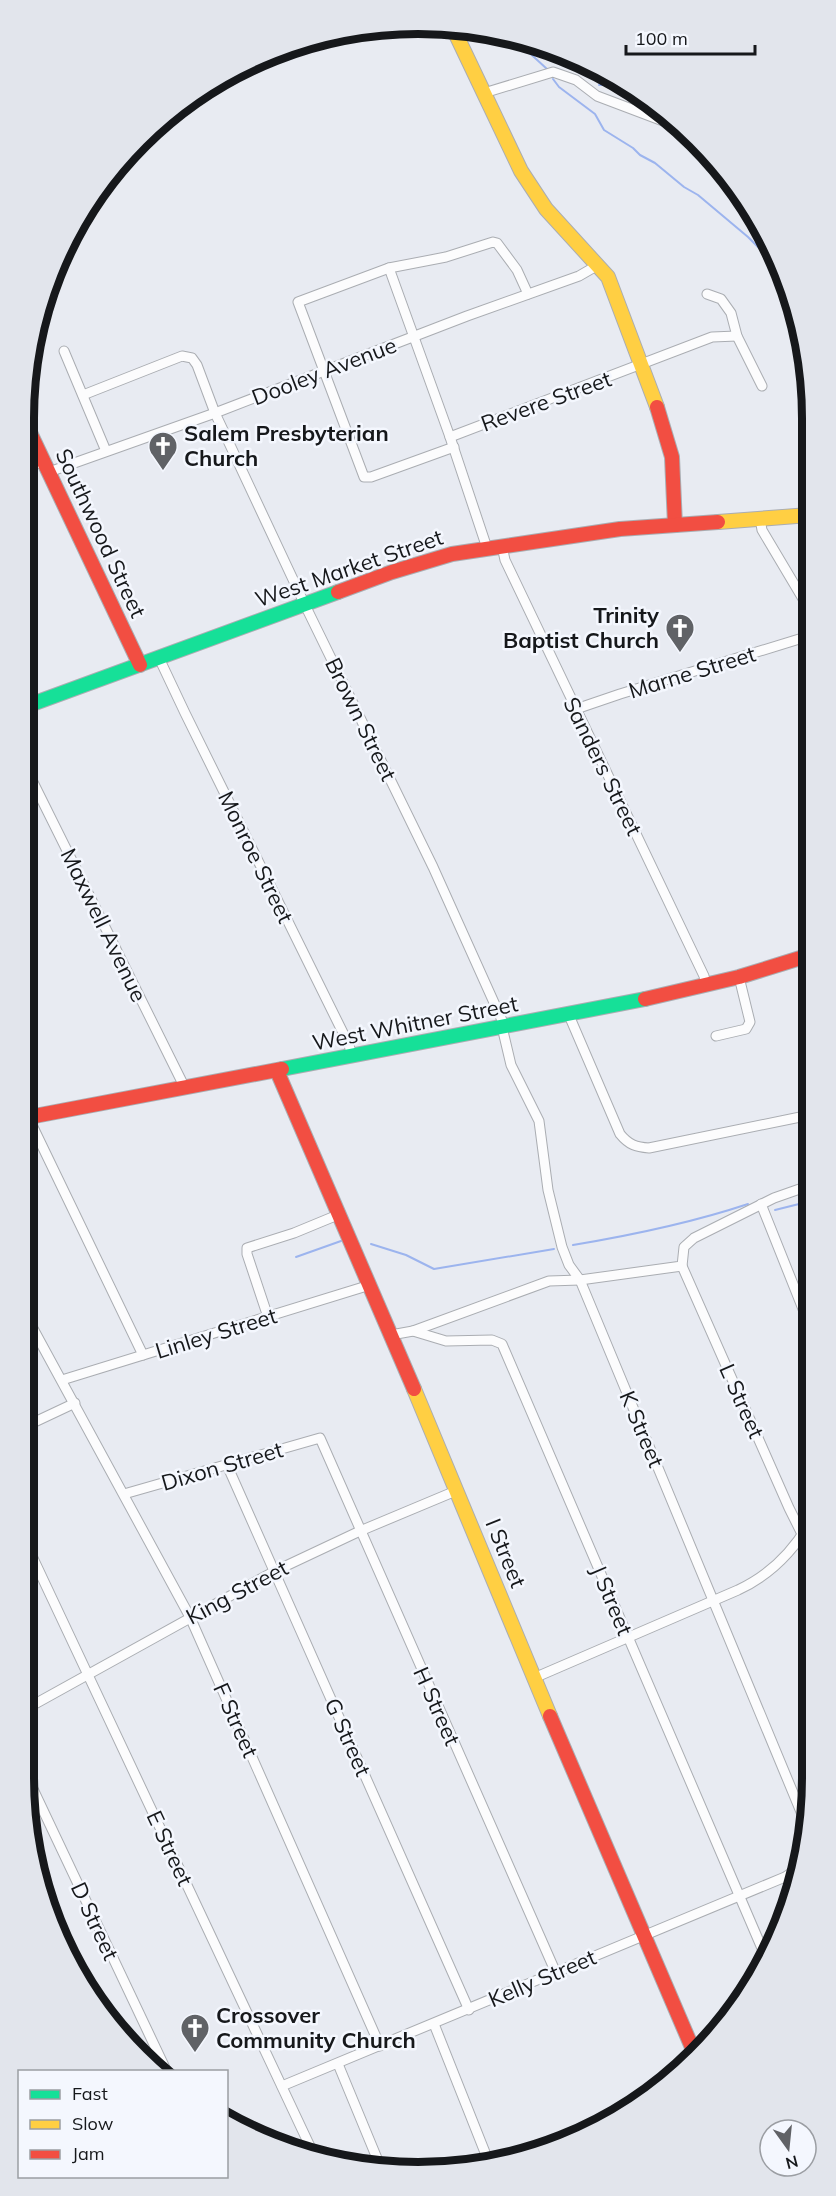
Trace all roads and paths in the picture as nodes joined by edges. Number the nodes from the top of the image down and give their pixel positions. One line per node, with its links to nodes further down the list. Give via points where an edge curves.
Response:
1 (457, 37): 2 (street)
2 (484, 93): 3 (street, via 553,72 576,80 597,96); 4 (street, via 521,171 546,209)
3 (657, 119)
4 (598, 265): 6 (street, Dooley Avenue); 11 (street, via 608,277)
5 (389, 268): 6 (street, via 446,257 493,242 517,270); 8 (street); 12 (street, via 298,302)
6 (528, 294): 8 (street, Dooley Avenue)
7 (707, 294): 9 (street, via 721,299 731,313)
8 (414, 336): 12 (street, Dooley Avenue); 16 (street)
9 (737, 336): 11 (street, Revere Street, via 712,338); 13 (street)
10 (64, 351): 14 (street)
11 (642, 365): 16 (street, Revere Street); 24 (street, via 672,457)
12 (324, 372): 15 (street, Dooley Avenue); 18 (street, via 364,477)
13 (762, 387)
14 (83, 395): 15 (street, Brown Street, via 182,356 192,358 197,365); 19 (street)
15 (215, 413): 19 (street, Dooley Avenue); 28 (street, Brown Street)
16 (450, 437): 18 (street)
17 (35, 444): 21 (street, Southwood Street)
18 (454, 447): 26 (street)
19 (106, 451): 21 (street, Dooley Avenue)
20 (35, 467): 21 (street, Dooley Avenue)
21 (46, 467): 31 (street, Southwood Street)
22 (802, 516): 23 (street, West Market Street)
23 (760, 519): 24 (street, West Market Street); 27 (street, via 762,530)
24 (675, 525): 25 (street, West Market Street)
25 (502, 546): 26 (street, West Market Street); 33 (street, Sanders Street, via 505,560)
26 (487, 548): 28 (street, West Market Street, via 425,561)
27 (802, 597)
28 (305, 605): 30 (street, West Market Street); 39 (street, Brown Street, via 433,867)
29 (802, 638): 33 (street, Marne Street)
30 (159, 658): 31 (street, West Market Street); 41 (street, Monroe Street)
31 (140, 665): 32 (street, West Market Street)
32 (35, 703)
33 (576, 709): 37 (street, Sanders Street)
34 (35, 786): 43 (street, Maxwell Avenue)
35 (802, 957): 36 (street, West Whitner Street)
36 (739, 977): 37 (street, West Whitner Street); 40 (street, via 750,1022 746,1029)
37 (706, 986): 38 (street, West Whitner Street)
38 (568, 1014): 39 (street, West Whitner Street); 45 (street, via 620,1134 636,1147 650,1148)
39 (503, 1027): 41 (street, West Whitner Street); 51 (street, K Street, via 511,1065 538,1121 559,1237)
40 (716, 1036)
41 (352, 1056): 42 (street, West Whitner Street)
42 (277, 1071): 43 (street, West Whitner Street); 49 (street, I Street)
43 (184, 1086): 44 (street, West Whitner Street)
44 (35, 1115)
45 (802, 1117)
46 (35, 1133): 58 (street)
47 (802, 1188): 48 (street)
48 (761, 1204): 50 (street, via 694,1238 684,1247); 53 (street)
49 (340, 1214): 52 (street, I Street); 54 (street, via 247,1248)
50 (682, 1266): 51 (street); 67 (street, L Street)
51 (579, 1280): 55 (street, via 549,1281); 71 (street, K Street)
52 (370, 1286): 54 (street, Linley Street); 57 (street, I Street)
53 (802, 1306)
54 (268, 1317): 58 (street, Linley Street)
55 (413, 1331): 57 (street, J Street); 73 (street, J Street, via 446,1341 492,1340 502,1344)
56 (35, 1332): 59 (street, F Street)
57 (392, 1335): 64 (street, I Street)
58 (143, 1355): 59 (street, Linley Street)
59 (62, 1380): 60 (street, F Street)
60 (75, 1403): 61 (street); 65 (street, F Street)
61 (35, 1421)
62 (320, 1438): 63 (street, Dixon Street); 66 (street, H Street)
63 (227, 1465): 65 (street, Dixon Street); 70 (street, G Street)
64 (458, 1490): 66 (street, King Street); 75 (street, I Street)
65 (124, 1494): 72 (street, F Street)
66 (360, 1531): 70 (street, King Street); 83 (street, H Street)
67 (802, 1534)
68 (802, 1537): 71 (street, via 762,1578)
69 (35, 1563): 74 (street, E Street)
70 (275, 1571): 72 (street, King Street); 84 (street, G Street)
71 (713, 1600): 73 (street); 78 (street, K Street)
72 (190, 1617): 74 (street, King Street); 86 (street, F Street)
73 (628, 1636): 75 (street); 80 (street, J Street)
74 (87, 1675): 76 (street, King Street); 90 (street, E Street)
75 (534, 1678): 81 (street, I Street)
76 (35, 1704)
77 (35, 1793): 89 (street, D Street)
78 (800, 1810)
79 (789, 1875): 80 (street, Kelly Street)
80 (740, 1895): 81 (street, Kelly Street); 82 (street, J Street)
81 (644, 1935): 83 (street, Kelly Street); 87 (street, I Street)
82 (762, 1948)
83 (556, 1973): 84 (street, Kelly Street)
84 (469, 2010): 85 (street, Kelly Street)
85 (434, 2024): 86 (street, Kelly Street); 92 (street)
86 (380, 2046): 88 (street, Kelly Street)
87 (692, 2046)
88 (338, 2064): 90 (street, Kelly Street); 93 (street)
89 (163, 2065)
90 (282, 2086): 91 (street, E Street)
91 (310, 2145)
92 (486, 2155)
93 (377, 2159)

